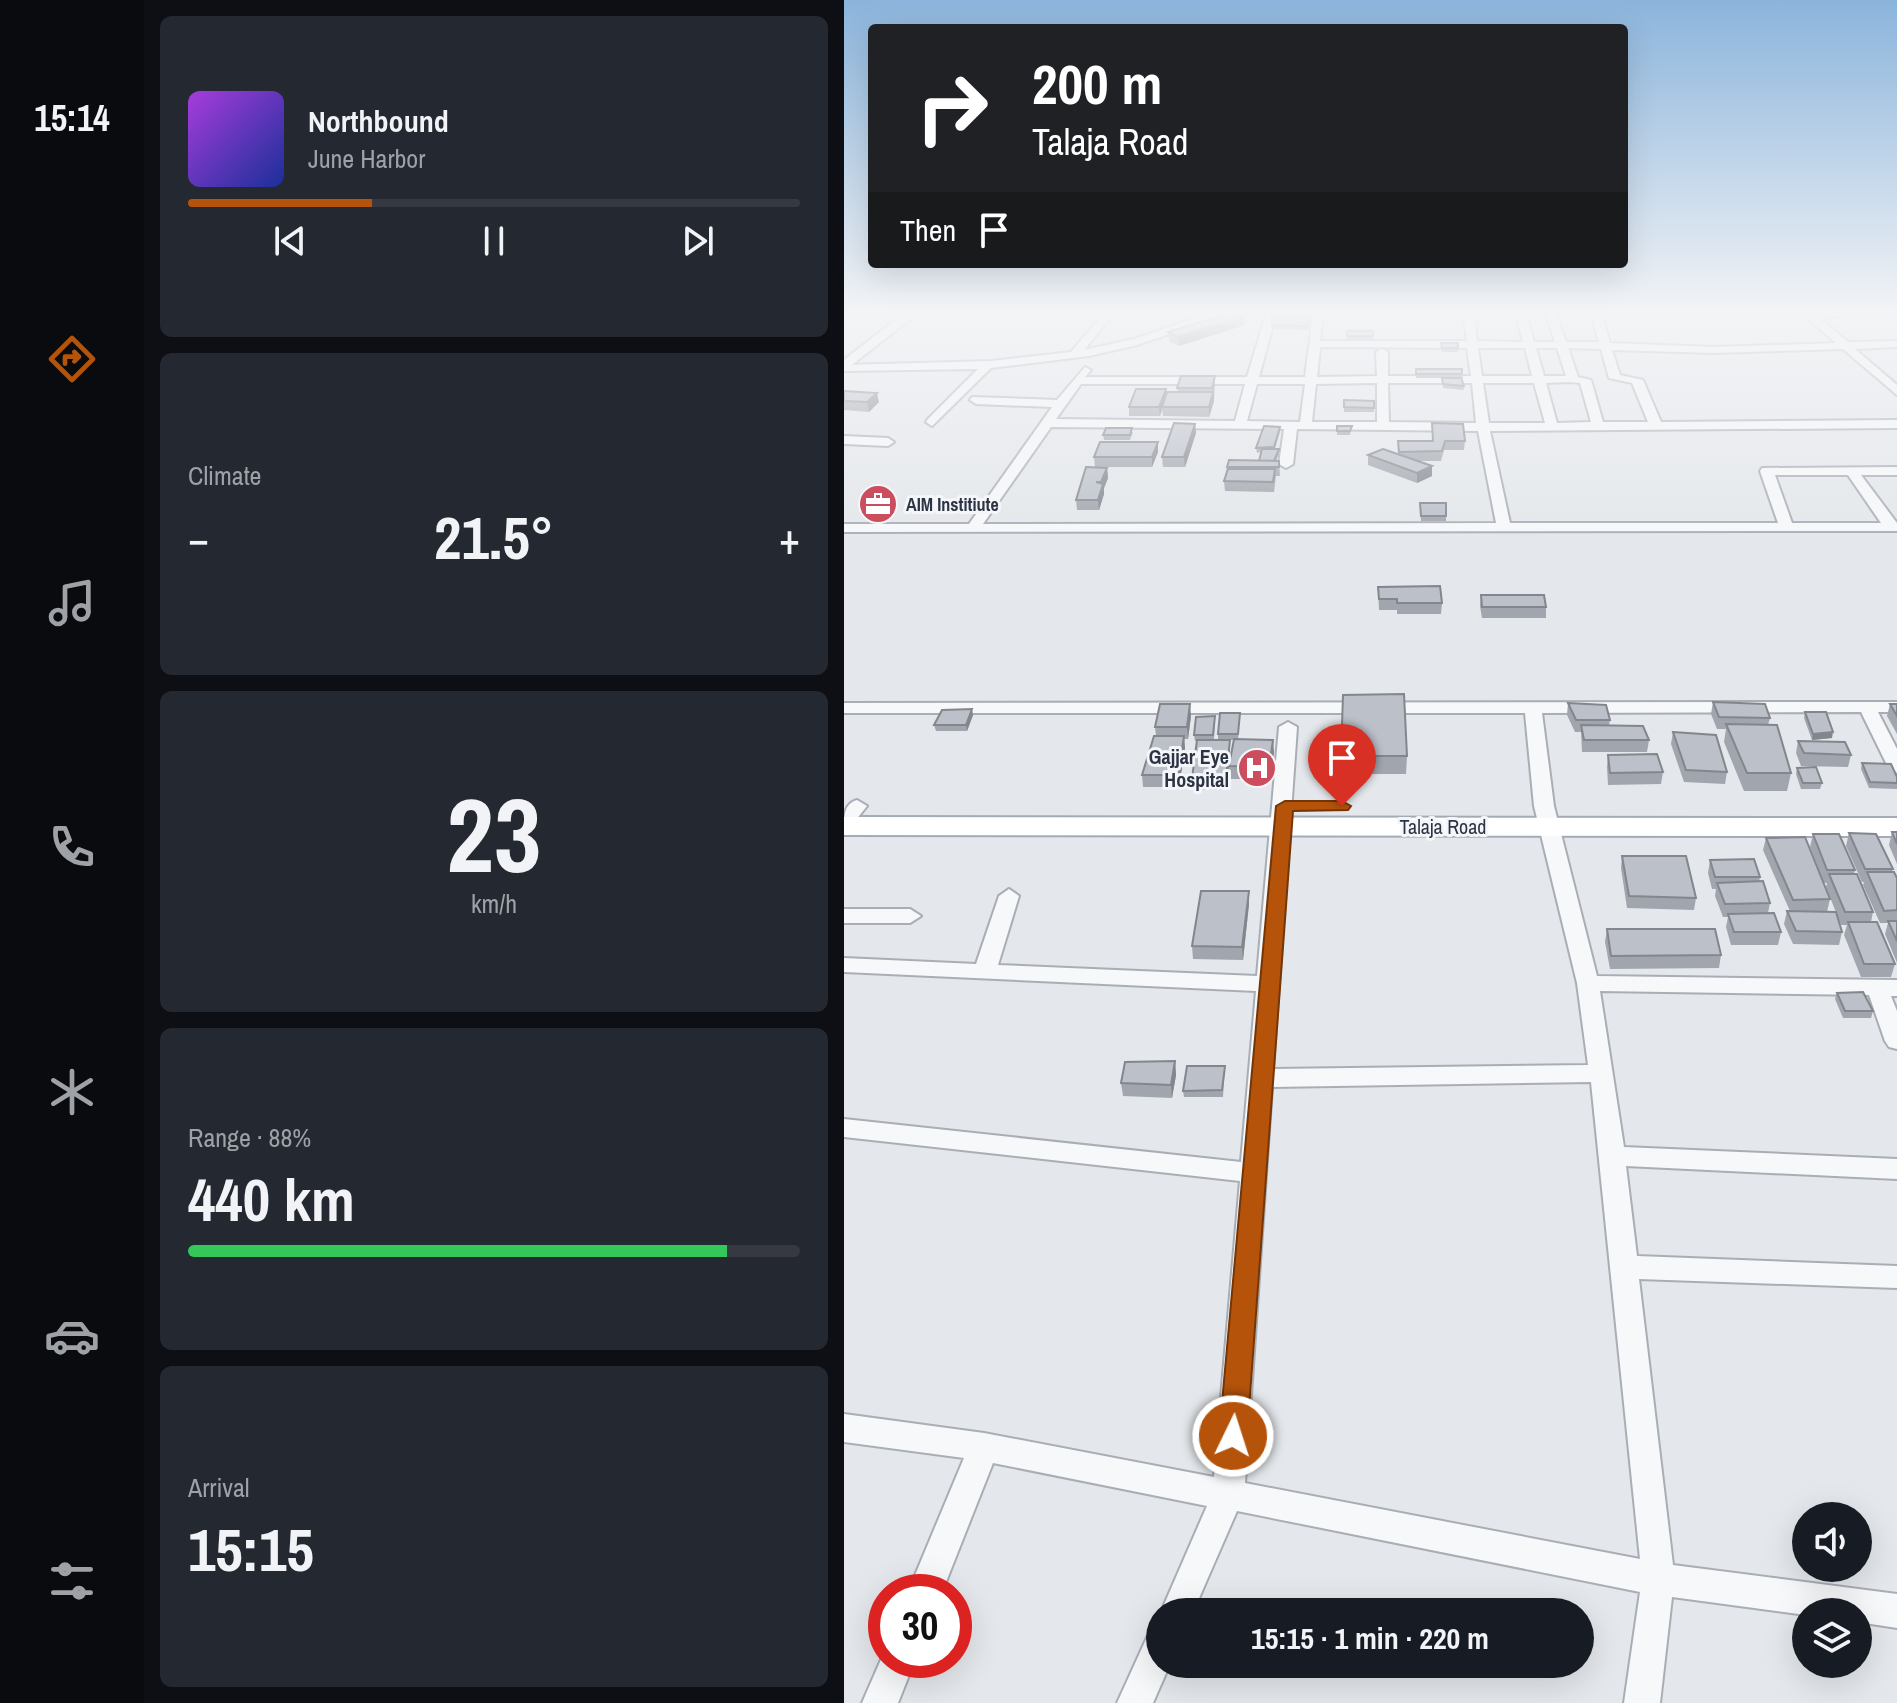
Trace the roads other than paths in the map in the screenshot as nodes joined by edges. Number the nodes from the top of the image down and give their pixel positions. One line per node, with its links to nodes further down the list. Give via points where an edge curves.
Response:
1 (964, 389): 12 (street)
2 (1072, 389): 11 (street)
3 (1248, 389): 14 (street)
4 (1309, 389): 16 (street)
5 (1381, 389): 17 (street)
6 (1478, 389): 22 (street)
7 (1542, 389): 19 (street)
8 (1588, 389): 20 (street)
9 (1641, 389): 21 (street)
10 (976, 400): 11 (street)
11 (1062, 404): 13 (street)
12 (932, 422)
13 (1049, 423): 14 (street); 28 (street)
14 (1240, 424): 15 (street)
15 (1291, 424): 16 (street); 25 (street)
16 (1306, 424): 17 (street)
17 (1383, 424): 22 (street)
18 (1897, 424): 21 (street)
19 (1552, 426): 20 (street); 22 (street)
20 (1598, 426): 21 (street)
21 (1656, 426)
22 (1483, 427): 29 (street)
23 (844, 440): 24 (street)
24 (888, 442)
25 (1286, 464)
26 (1852, 471): 27 (street); 30 (street); 32 (street, via 1767,471)
27 (1897, 471)
28 (974, 526): 29 (street); 31 (street)
29 (1504, 527): 32 (street)
30 (1894, 527): 32 (street)
31 (844, 528)
32 (1787, 528)
33 (1533, 707): 34 (street); 36 (street); 42 (street)
34 (1867, 707): 35 (street); 38 (street)
35 (1897, 707)
36 (844, 708)
37 (1288, 727): 41 (street)
38 (1897, 767)
39 (1897, 807): 42 (main road, Talaja Road)
40 (847, 815): 41 (main road, Talaja Road)
41 (1283, 816): 42 (main road, Talaja Road); 50 (street)
42 (1546, 816): 43 (main road, Talaja Road); 49 (street)
43 (1897, 827)
44 (1009, 896): 48 (street)
45 (844, 916): 46 (street)
46 (910, 916)
47 (844, 965): 48 (street)
48 (985, 971): 50 (street)
49 (1588, 983): 51 (street); 53 (street)
50 (1269, 984): 54 (street)
51 (1887, 988): 52 (street)
52 (1897, 1041)
53 (1602, 1073): 54 (street); 56 (street)
54 (1262, 1078): 58 (street)
55 (844, 1128): 58 (street)
56 (1612, 1156): 57 (street); 59 (street)
57 (1897, 1169)
58 (1254, 1173): 63 (street)
59 (1624, 1267): 60 (street); 65 (street)
60 (1897, 1277)
61 (844, 1428): 62 (street)
62 (984, 1447): 63 (street); 64 (street)
63 (1228, 1495): 65 (street); 66 (street)
64 (932, 1574)
65 (1658, 1579): 67 (street); 72 (street)
66 (1182, 1598)
67 (1897, 1611)
68 (890, 1678): 70 (street)
69 (1146, 1678): 71 (street)
70 (880, 1703)
71 (1135, 1703)
72 (1642, 1703)

